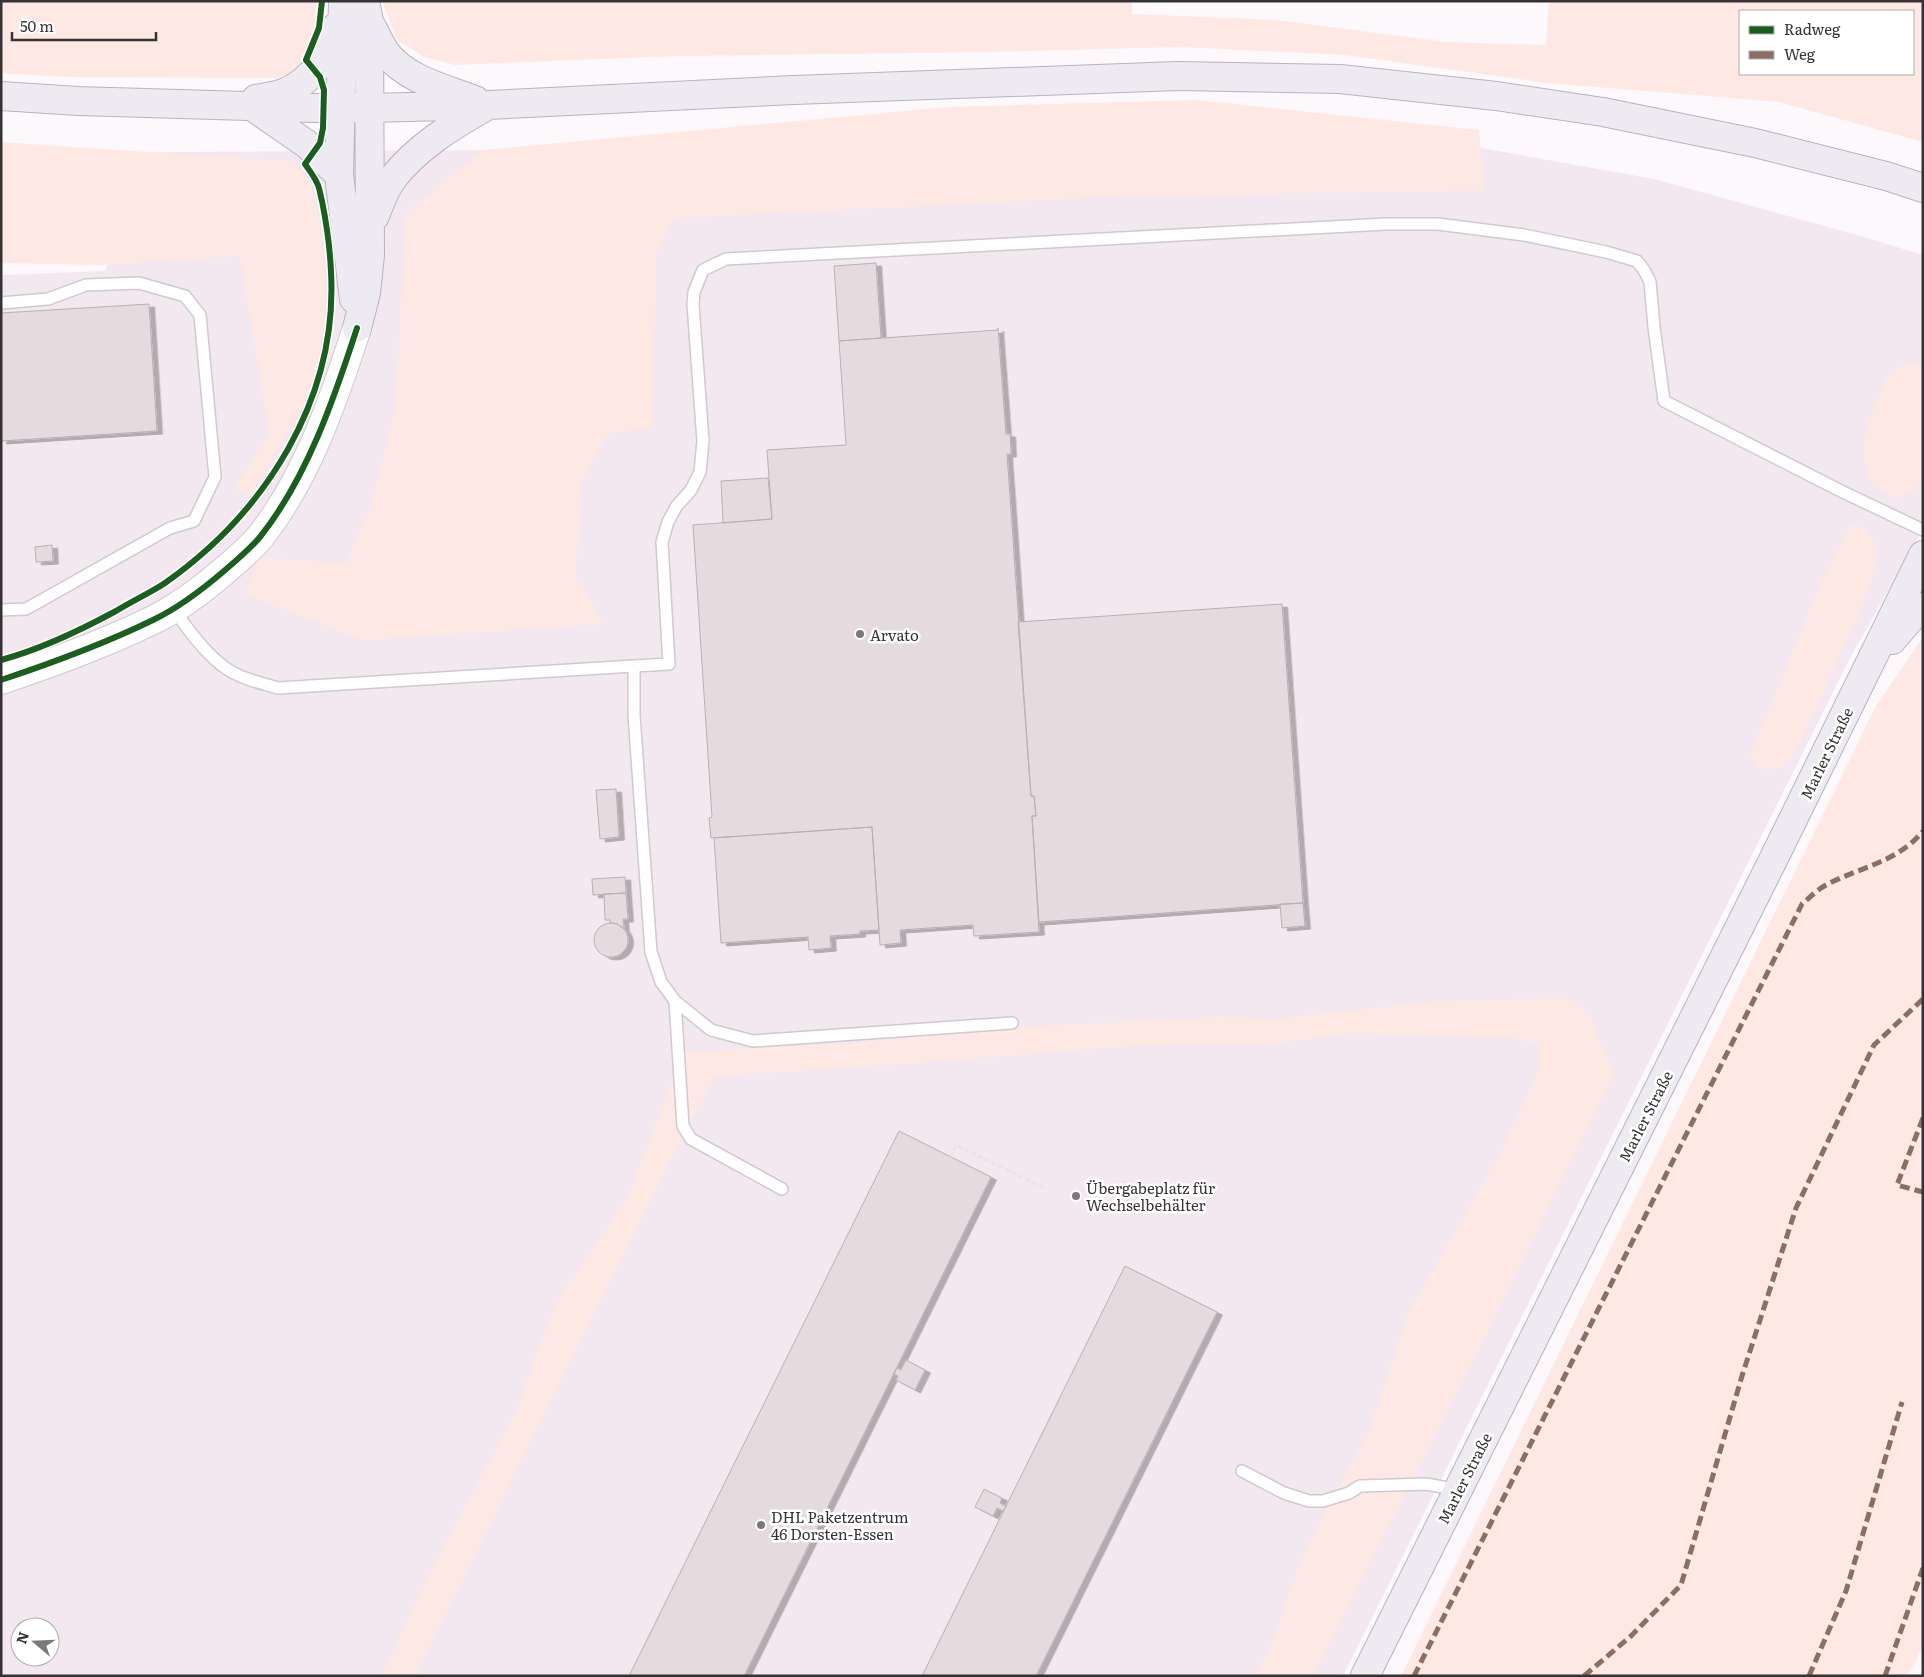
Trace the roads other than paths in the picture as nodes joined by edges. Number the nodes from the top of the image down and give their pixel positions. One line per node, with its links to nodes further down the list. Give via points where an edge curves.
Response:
1 (355, 8): 3 (main road, via 307,79 283,93); 4 (main road, via 386,52 406,72); 6 (main road); 7 (main road)
2 (1, 96): 3 (main road)
3 (218, 105): 5 (main road)
4 (488, 105): 7 (main road); 9 (main road, via 736,92 1178,76 1340,79 1496,96 1603,112 1772,148); 10 (main road, via 445,131 393,178 383,193)
5 (253, 106): 6 (main road); 8 (main road, via 308,145)
6 (341, 108): 7 (main road); 8 (main road)
7 (369, 108): 10 (main road)
8 (339, 175): 12 (main road)
9 (1923, 188)
10 (370, 228): 12 (main road, via 366,293)
11 (1, 303): 17 (lane, via 48,299 86,284 139,283 185,296 200,315 215,477 194,521 170,528 26,609)
12 (357, 328): 16 (street, via 327,415 280,508 260,537 238,559)
13 (1923, 530): 18 (lane, via 1664,401 1650,282 1636,261 1606,252 1524,235 1438,224 1386,224 726,259 703,270 694,292 703,441 700,472 691,490 676,507 662,542 669,664)
14 (1923, 555): 19 (main road, Marler Straße)
15 (1923, 607): 19 (main road)
16 (172, 609): 18 (lane, via 200,644 227,669 278,688); 20 (street, via 94,646)
17 (1, 610)
18 (634, 666): 21 (lane, via 634,716 651,952 661,982)
19 (1870, 666): 25 (main road, Marler Straße)
20 (1, 680)
21 (675, 1002): 22 (lane, via 711,1030 754,1041); 23 (lane, via 683,1126 692,1139)
22 (1012, 1023)
23 (782, 1189)
24 (1242, 1471): 25 (lane, via 1308,1501 1349,1493 1360,1486 1426,1484)
25 (1458, 1490): 26 (main road, Marler Straße)
26 (1365, 1676)

